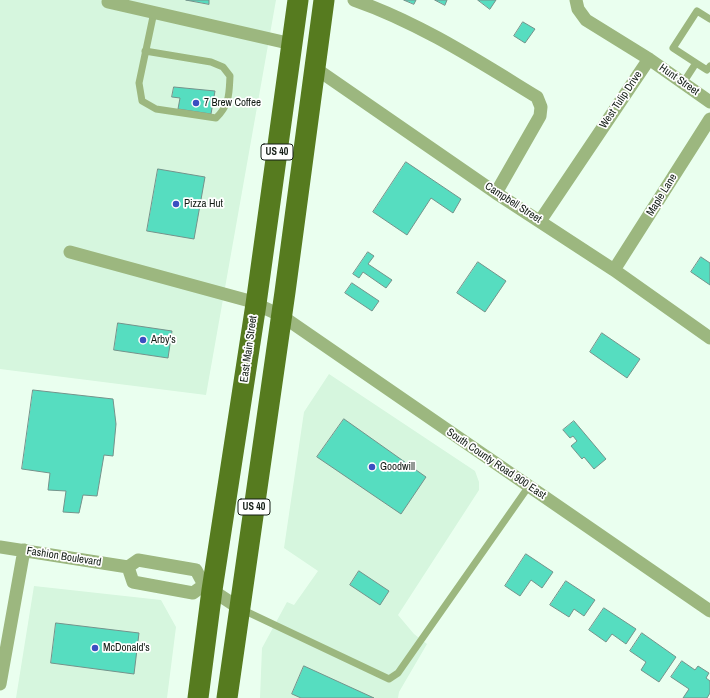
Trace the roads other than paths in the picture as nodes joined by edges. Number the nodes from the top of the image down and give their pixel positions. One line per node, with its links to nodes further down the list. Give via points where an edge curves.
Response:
1 (298, 0): 8 (main road, East Main Street / US 40)
2 (324, 0): 13 (main road, US 40)
3 (354, 0): 17 (street, via 414,25 466,53 537,97 541,107 540,116)
4 (576, 0): 10 (street, West Tulip Drive, via 578,9 586,20)
5 (108, 2): 6 (street)
6 (154, 12): 8 (street); 9 (lane)
7 (710, 19): 11 (lane, via 697,11 673,48)
8 (292, 44): 21 (main road, East Main Street / US 40)
9 (145, 51): 9 (lane, via 139,83 142,101 156,109 216,118 224,110 229,99 230,76 222,67 211,62)
10 (649, 59): 14 (street, Hunt Street); 18 (street, West Tulip Drive)
11 (696, 63): 12 (lane, via 708,70); 14 (lane)
12 (710, 66)
13 (315, 68): 17 (street, Campbell Street); 22 (main road, US 40)
14 (683, 83): 15 (street, Hunt Street)
15 (710, 102)
16 (710, 119): 20 (street, Maple Lane)
17 (496, 193): 18 (street, Campbell Street)
18 (540, 220): 20 (street, Campbell Street)
19 (70, 252): 21 (street, South County Road 900 East)
20 (614, 270): 23 (street, Campbell Street)
21 (256, 304): 22 (street, South County Road 900 East); 28 (main road, East Main Street / US 40)
22 (282, 316): 24 (street, South County Road 900 East); 29 (main road, US 40)
23 (710, 338)
24 (529, 486): 29 (lane, via 398,673 389,679); 30 (street, South County Road 900 East)
25 (0, 547): 26 (street, Fashion Boulevard)
26 (24, 550): 27 (street, Fashion Boulevard); 31 (street)
27 (128, 567): 28 (street, Fashion Boulevard, via 138,560 196,570); 28 (street, via 133,582 193,593)
28 (208, 587): 29 (street); 32 (main road, East Main Street / US 40)
29 (239, 608): 33 (main road, US 40)
30 (710, 611)
31 (0, 684)
32 (198, 698)
33 (227, 698)

